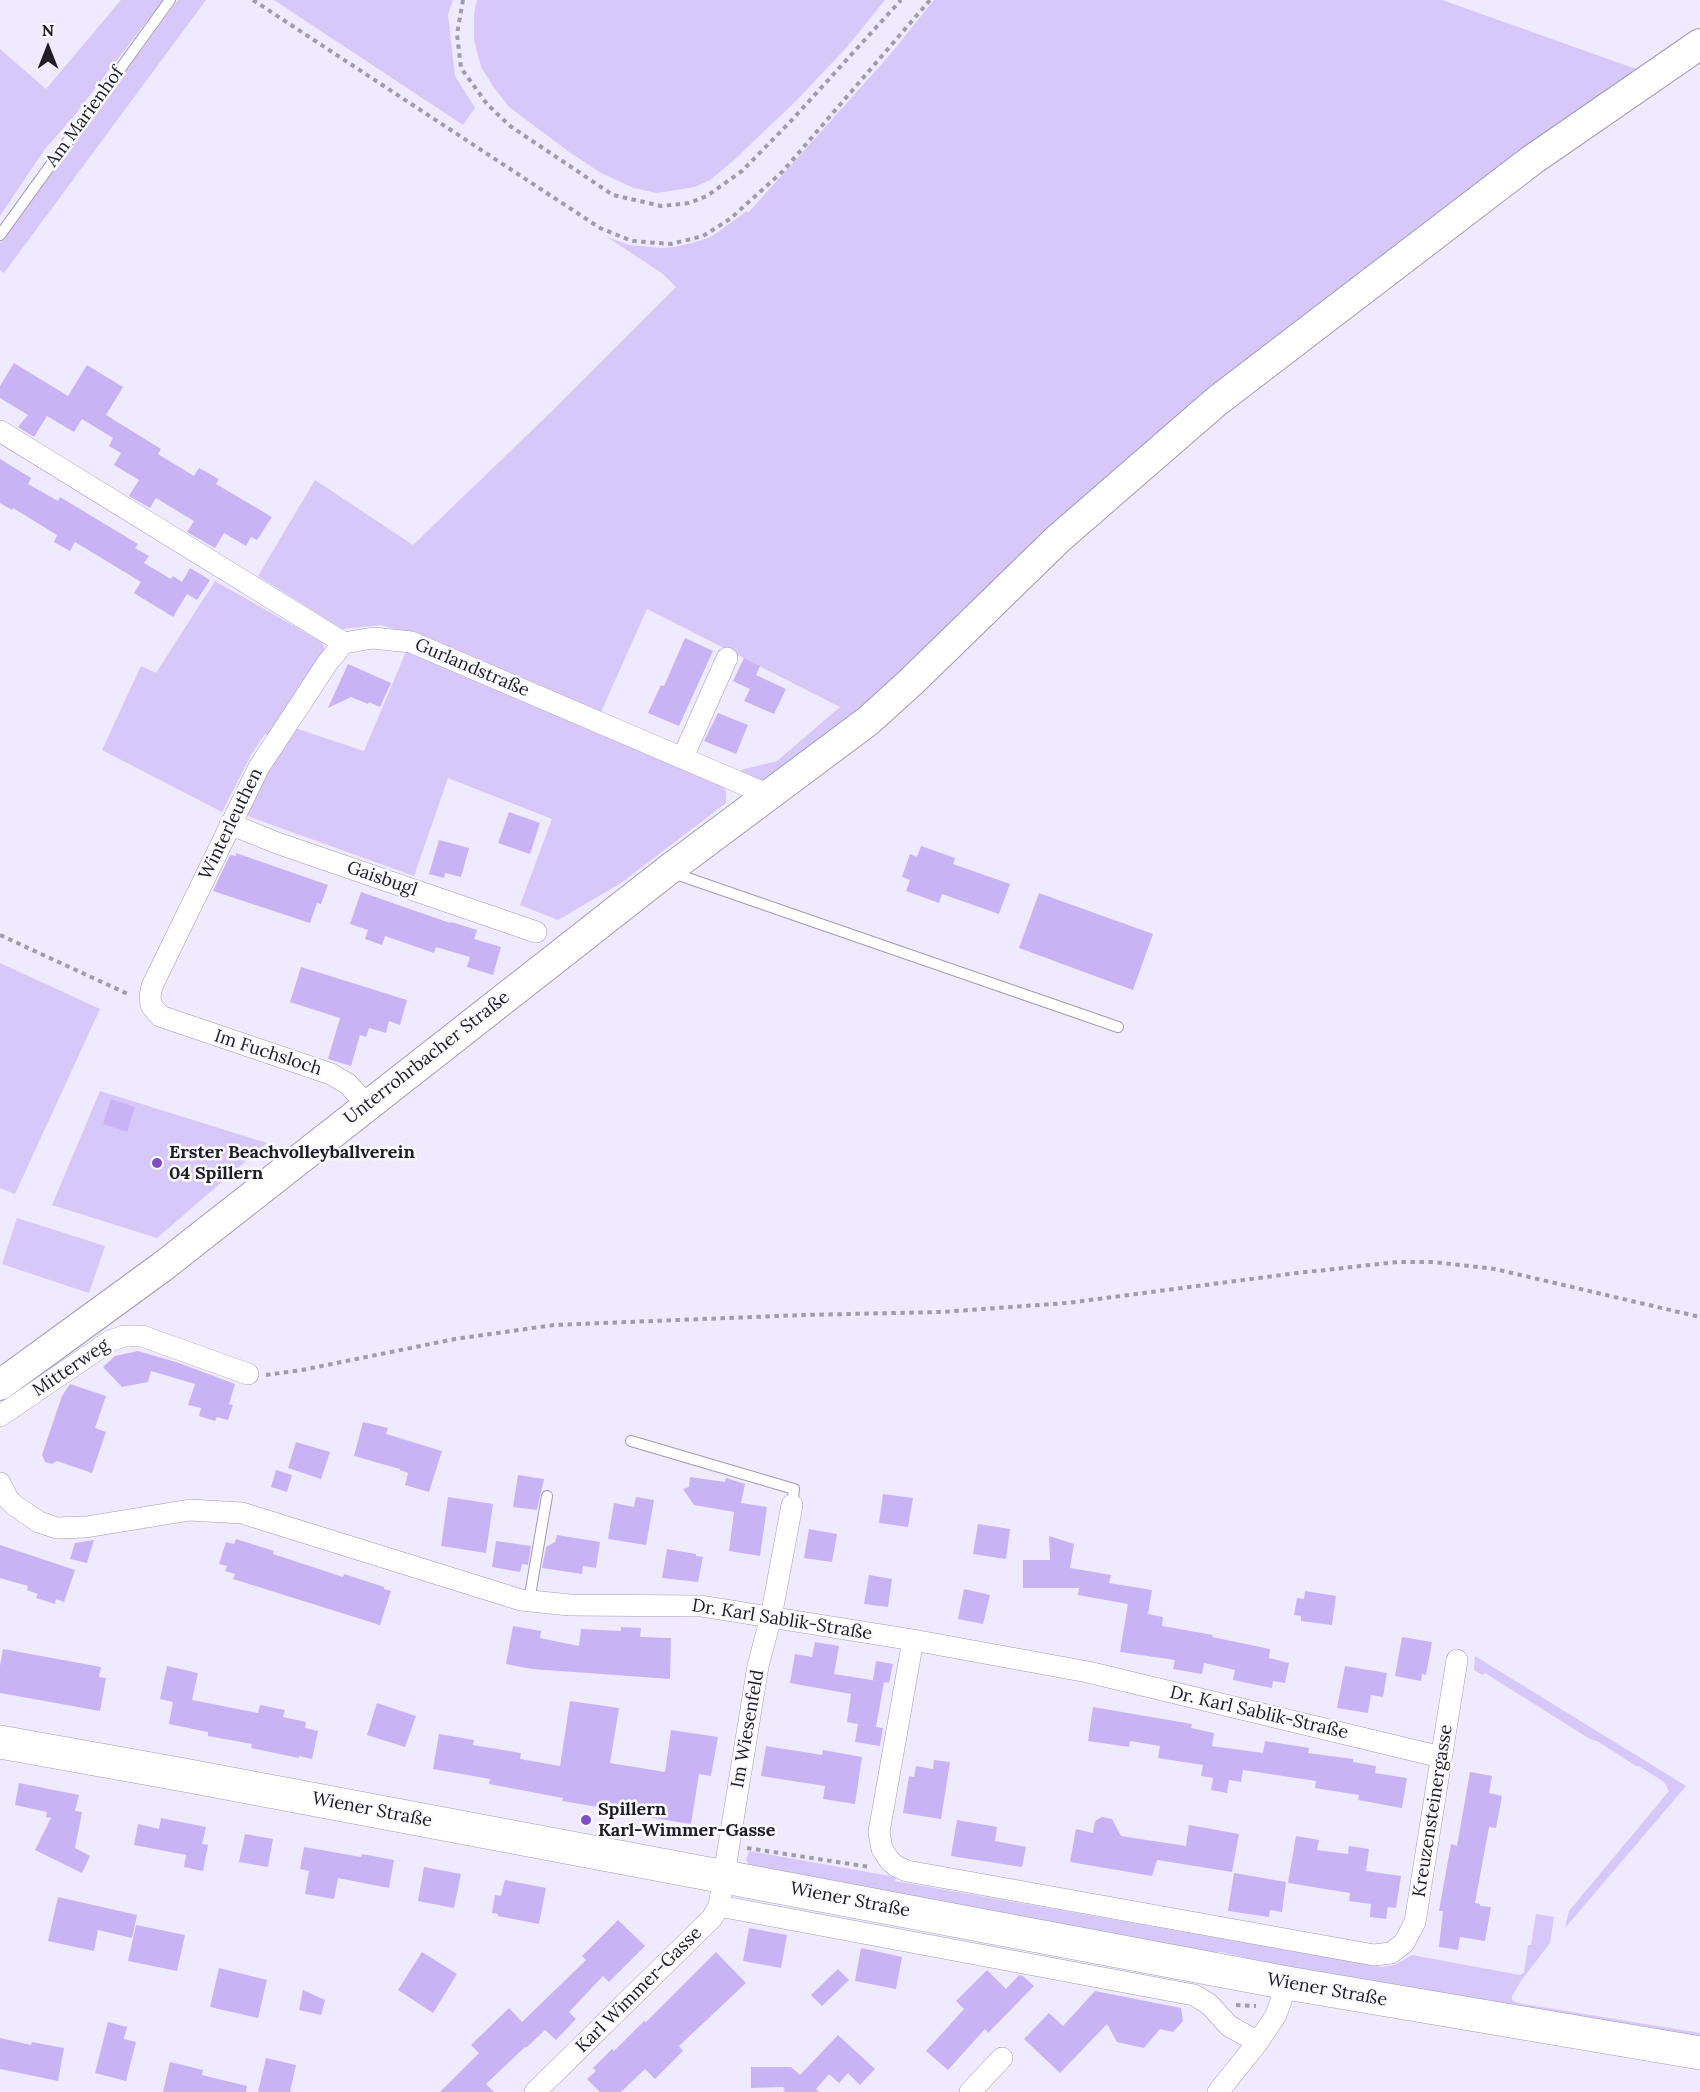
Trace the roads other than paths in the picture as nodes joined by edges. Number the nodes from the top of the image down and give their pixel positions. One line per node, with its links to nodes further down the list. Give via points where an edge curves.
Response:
1 (170, 0): 3 (lane, Am Marienhof)
2 (1700, 44): 8 (main road, Unterrohrbacher Straße, via 1532,160 1217,401 1058,539 892,700)
3 (0, 235)
4 (0, 431): 5 (street)
5 (344, 643): 7 (street, Gurlandstraße, via 373,638 411,642); 9 (street, Winterleuthen, via 272,744)
6 (727, 658): 7 (street)
7 (683, 758): 8 (street, Gurlandstraße)
8 (769, 795): 10 (main road, Unterrohrbacher Straße)
9 (230, 824): 11 (street, Gaisbugl); 12 (street, Winterleuthen, via 152,986)
10 (666, 871): 13 (lane); 14 (main road, Unterrohrbacher Straße)
11 (536, 932)
12 (155, 1011): 14 (street, Im Fuchsloch, via 331,1074 348,1084)
13 (1118, 1027)
14 (367, 1105): 16 (main road, Unterrohrbacher Straße, via 162,1267)
15 (248, 1374): 17 (street, Mitterweg, via 142,1336 124,1336 110,1341)
16 (0, 1385)
17 (0, 1416)
18 (631, 1441): 21 (lane, via 794,1489)
19 (0, 1483): 22 (street, Dr. Karl Sablik-Straße, via 14,1505 39,1522 63,1529 190,1510 242,1513)
20 (547, 1496): 22 (lane)
21 (792, 1505): 23 (street, Im Wiesenfeld)
22 (529, 1601): 23 (street, Dr. Karl Sablik-Straße, via 691,1605)
23 (771, 1617): 24 (street, Dr. Karl Sablik-Straße); 28 (street, Im Wiesenfeld, via 758,1666)
24 (913, 1640): 27 (street, Dr. Karl Sablik-Straße, via 1088,1672); 27 (street, Kreuzensteinergasse, via 879,1840 890,1861 907,1870 1374,1955 1391,1953 1404,1943 1415,1922)
25 (1457, 1660): 27 (street, Kreuzensteinergasse)
26 (0, 1742): 28 (main road, Wiener Straße, via 184,1774)
27 (1441, 1757)
28 (721, 1892): 29 (main road, Wiener Straße); 30 (street, Wiener Straße, via 1194,1995 1209,2004 1229,2026); 33 (street, Karl Wimmer-Gasse, via 712,1918)
29 (1287, 1983): 30 (street, via 1276,2015); 31 (main road, Wiener Straße)
30 (1258, 2042): 35 (street)
31 (1700, 2054)
32 (1002, 2058): 34 (street)
33 (535, 2092)
34 (970, 2092)
35 (1218, 2092)

